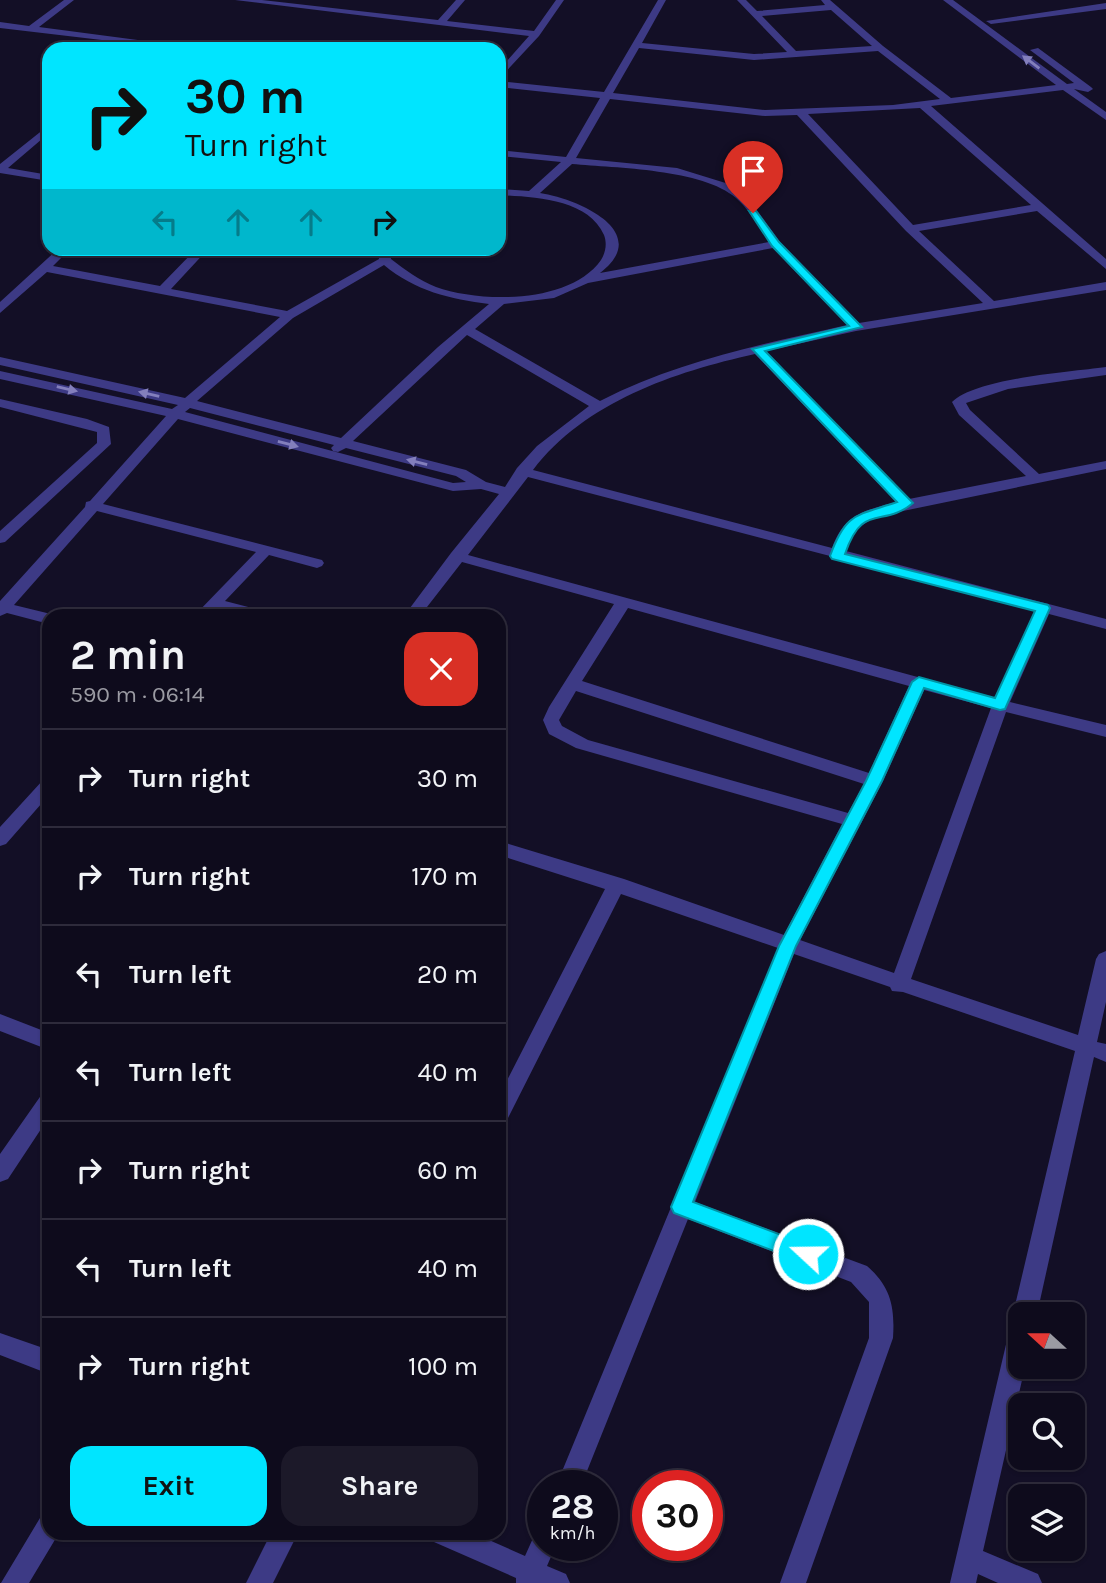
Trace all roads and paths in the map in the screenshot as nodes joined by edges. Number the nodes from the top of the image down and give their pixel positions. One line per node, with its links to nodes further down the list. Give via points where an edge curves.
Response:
1 (70, 0): 19 (street)
2 (239, 0): 11 (street)
3 (361, 0): 14 (street)
4 (461, 0): 17 (street)
5 (559, 0): 20 (street)
6 (662, 0): 22 (street)
7 (741, 0): 15 (street)
8 (947, 0): 28 (street, one-way to 8)
9 (963, 0): 16 (street)
10 (1100, 0): 13 (street)
11 (273, 2): 14 (street)
12 (829, 3): 15 (street); 23 (street)
13 (1106, 5): 16 (street)
14 (348, 12): 17 (street)
15 (754, 14): 24 (street)
16 (991, 21): 27 (street)
17 (440, 23): 20 (street)
18 (0, 25): 19 (street)
19 (30, 29): 21 (street)
20 (536, 34): 25 (street)
21 (120, 42)
22 (636, 45): 24 (street, via 722,56); 29 (street)
23 (880, 48): 24 (street); 31 (street)
24 (795, 55)
25 (506, 68)
26 (506, 85): 29 (street)
27 (1082, 85): 28 (street); 30 (street)
28 (1065, 87): 31 (street); 34 (street)
29 (608, 97): 33 (street, via 726,111); 37 (street)
30 (1098, 97)
31 (950, 102): 32 (street)
32 (923, 105): 33 (street); 42 (street)
33 (801, 113): 43 (street)
34 (1106, 117)
35 (42, 134): 38 (street)
36 (506, 154): 37 (street)
37 (569, 161): 41 (street); 44 (street, via 706,178 741,197)
38 (0, 170): 39 (street)
39 (42, 177)
40 (506, 192): 41 (street)
41 (532, 194): 51 (street, via 587,211 609,232 609,257)
42 (1040, 207): 43 (street); 49 (street)
43 (910, 229): 55 (street)
44 (776, 244): 51 (street); 58 (street)
45 (58, 256): 50 (street)
46 (197, 256): 53 (street)
47 (382, 256): 57 (street)
48 (387, 256): 54 (street, via 404,278 430,290)
49 (1106, 265)
50 (46, 268): 53 (street); 56 (street)
51 (584, 280): 54 (street, via 538,296)
52 (1106, 286): 55 (street)
53 (163, 290): 57 (street)
54 (501, 300): 59 (street)
55 (990, 303): 58 (street)
56 (0, 309)
57 (289, 315): 65 (street)
58 (856, 327): 60 (street)
59 (466, 329): 66 (street); 68 (street)
60 (757, 349): 66 (street, via 706,361); 75 (street)
61 (0, 362): 65 (street, one-way to 61)
62 (1106, 371): 72 (street, via 991,390 959,402 964,412)
63 (0, 375): 67 (street, one-way to 67)
64 (0, 403): 77 (street, via 104,430 104,444)
65 (188, 403): 67 (street); 68 (street)
66 (599, 406): 71 (street, via 552,440)
67 (175, 414): 69 (street, one-way to 69); 76 (street)
68 (343, 443): 69 (street); 73 (street, one-way to 68, via 461,473)
69 (331, 455): 73 (street, via 453,487)
70 (1106, 465): 72 (street)
71 (523, 471): 74 (street); 80 (street)
72 (1037, 479): 75 (street)
73 (481, 485): 74 (street)
74 (507, 492): 79 (street)
75 (906, 503): 80 (street, via 856,520 846,530)
76 (91, 505): 78 (street); 84 (street)
77 (0, 539)
78 (265, 551): 81 (street); 83 (street)
79 (456, 556): 82 (street); 88 (street)
80 (837, 556): 85 (street)
81 (317, 563)
82 (625, 600): 91 (street); 92 (street)
83 (214, 603): 86 (street); 87 (street)
84 (1, 608): 89 (street)
85 (1043, 608): 90 (street); 93 (street)
86 (208, 609)
87 (236, 609)
88 (417, 609)
89 (42, 617)
90 (1106, 624)
91 (919, 682): 93 (street); 95 (street)
92 (572, 684): 95 (street); 97 (street, via 551,720 563,737)
93 (1000, 705): 94 (street); 103 (street)
94 (1106, 730)
95 (874, 781): 97 (street)
96 (42, 793): 98 (street)
97 (853, 821): 101 (street)
98 (0, 839)
99 (506, 850): 100 (street)
100 (617, 884): 101 (street); 107 (street)
101 (788, 946): 103 (street); 110 (street)
102 (1106, 959): 106 (street)
103 (899, 985): 106 (street)
104 (0, 1022): 105 (street)
105 (42, 1039)
106 (1096, 1050): 111 (street)
107 (506, 1102)
108 (42, 1110): 109 (street)
109 (0, 1172)
110 (681, 1207): 115 (street); 125 (street, via 859,1273 878,1290 884,1311 881,1338)
111 (1028, 1302)
112 (0, 1344): 113 (street)
113 (42, 1359)
114 (1010, 1379): 120 (street)
115 (574, 1470)
116 (42, 1539): 122 (street)
117 (281, 1540): 123 (street)
118 (457, 1540): 121 (street)
119 (537, 1561): 121 (street)
120 (967, 1571): 126 (street)
121 (530, 1578): 124 (street)
122 (15, 1583)
123 (258, 1583)
124 (557, 1583)
125 (793, 1583)
126 (1029, 1583)

